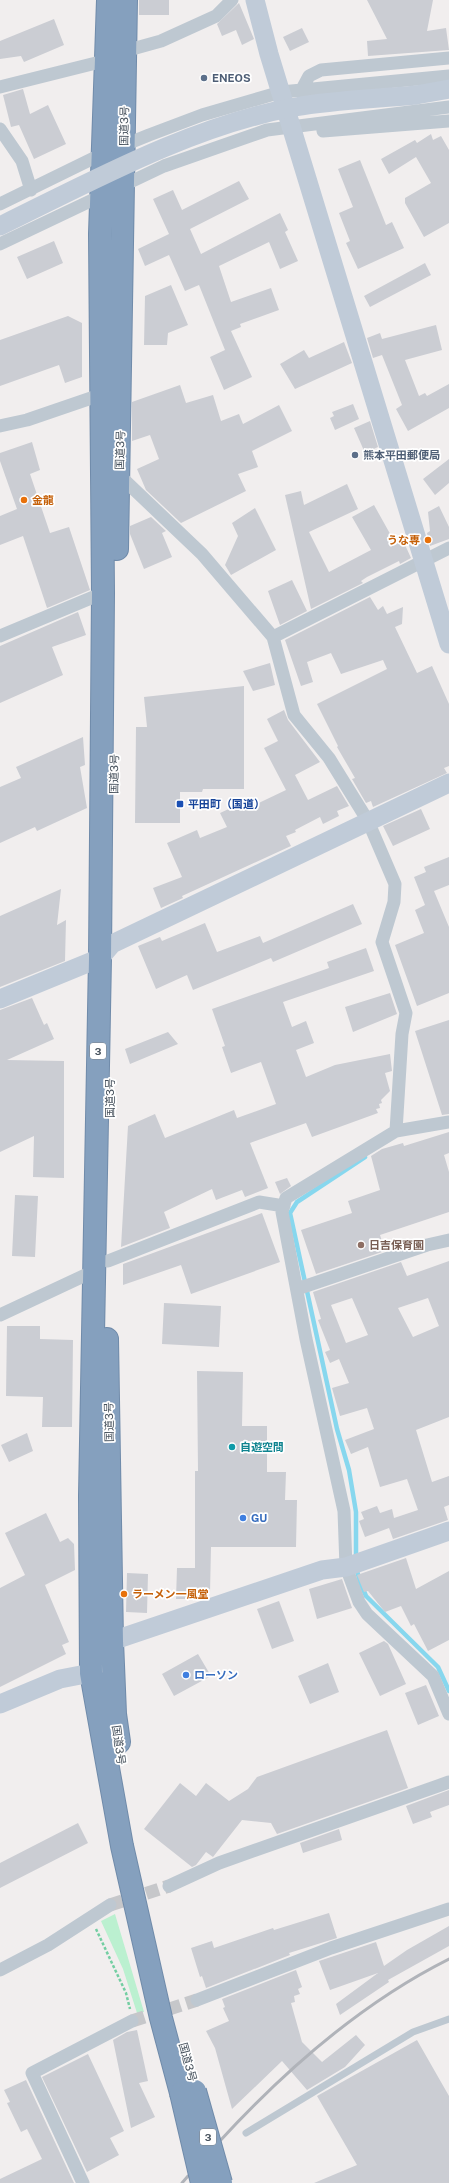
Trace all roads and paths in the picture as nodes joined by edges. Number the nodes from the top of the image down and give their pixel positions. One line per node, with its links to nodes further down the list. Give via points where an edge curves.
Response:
1 (108, 0): 5 (highway, 国道3号 / 3)
2 (126, 0): 5 (highway, 国道3号 / 3)
3 (232, 0): 5 (street, via 216,16 161,42)
4 (255, 0): 11 (street)
5 (116, 56): 8 (street); 18 (highway, 国道3号 / 3); 19 (highway, 国道3号 / 3)
6 (449, 58): 10 (street, via 321,70 309,76)
7 (449, 76): 10 (street)
8 (0, 87)
9 (449, 88): 12 (street)
10 (301, 91): 11 (street)
11 (281, 92): 17 (street); 18 (street, via 202,115)
12 (416, 95): 13 (street); 24 (street, bridge, via 294,107 248,119 191,137)
13 (449, 95)
14 (449, 107): 17 (street)
15 (449, 121): 17 (street)
16 (0, 129): 21 (street, via 22,162)
17 (293, 130): 20 (street, via 267,130 215,147 164,166); 30 (street)
18 (124, 145): 19 (street); 20 (highway, 国道3号 / 3)
19 (102, 154): 21 (street); 22 (highway, 国道3号 / 3)
20 (121, 188): 22 (street); 28 (highway, 国道3号 / 3)
21 (31, 190): 23 (street)
22 (101, 197): 25 (street); 26 (highway, 国道3号 / 3)
23 (0, 204)
24 (0, 226)
25 (0, 244)
26 (103, 394): 27 (street, via 27,420); 28 (highway, 国道3号 / 3)
27 (0, 426)
28 (110, 472): 31 (highway, 国道3号 / 3); 33 (street, via 202,554); 37 (highway, 国道3号 / 3)
29 (449, 548): 30 (street)
30 (423, 560): 33 (street); 34 (street)
31 (103, 593): 32 (street); 37 (highway, 国道3号 / 3)
32 (0, 636)
33 (273, 637): 36 (street, via 294,715 329,758)
34 (449, 644)
35 (449, 783): 36 (street)
36 (368, 821): 37 (street); 40 (street, via 396,884 394,902 382,942 406,1013 402,1034)
37 (106, 951): 38 (street); 43 (highway, 国道3号 / 3)
38 (0, 999)
39 (449, 1122): 40 (street)
40 (396, 1131): 41 (street, via 286,1198)
41 (284, 1206): 43 (street, via 259,1202); 44 (street, via 282,1212)
42 (449, 1240): 44 (street)
43 (101, 1266): 45 (street); 48 (highway, 国道3号 / 3, via 107,1315); 49 (highway, 国道3号 / 3, via 90,1496)
44 (297, 1289): 47 (street, via 344,1511)
45 (0, 1315)
46 (449, 1531): 47 (street)
47 (346, 1566): 48 (street, via 322,1570); 51 (street, via 359,1602 367,1614 433,1676)
48 (112, 1641): 49 (street); 61 (highway, 国道3号 / 3, via 115,1714 124,1783)
49 (91, 1673): 50 (street, via 60,1679); 61 (highway, 国道3号 / 3, via 122,1846 161,2018)
50 (0, 1704)
51 (449, 1714)
52 (449, 1782): 53 (street, via 219,1863)
53 (169, 1886)
54 (110, 1905): 56 (street)
55 (449, 1909): 58 (street, via 331,1948)
56 (91, 1918): 57 (street, via 48,1945); 60 (path, via 126,1993)
57 (0, 1970)
58 (197, 2000)
59 (449, 2019): 62 (lane, via 413,2032)
60 (132, 2022): 63 (street, via 32,2073)
61 (188, 2092): 64 (highway, 国道3号 / 3, bridge); 65 (highway, 国道3号 / 3, bridge)
62 (246, 2133)
63 (83, 2183)
64 (202, 2183)
65 (221, 2183)

